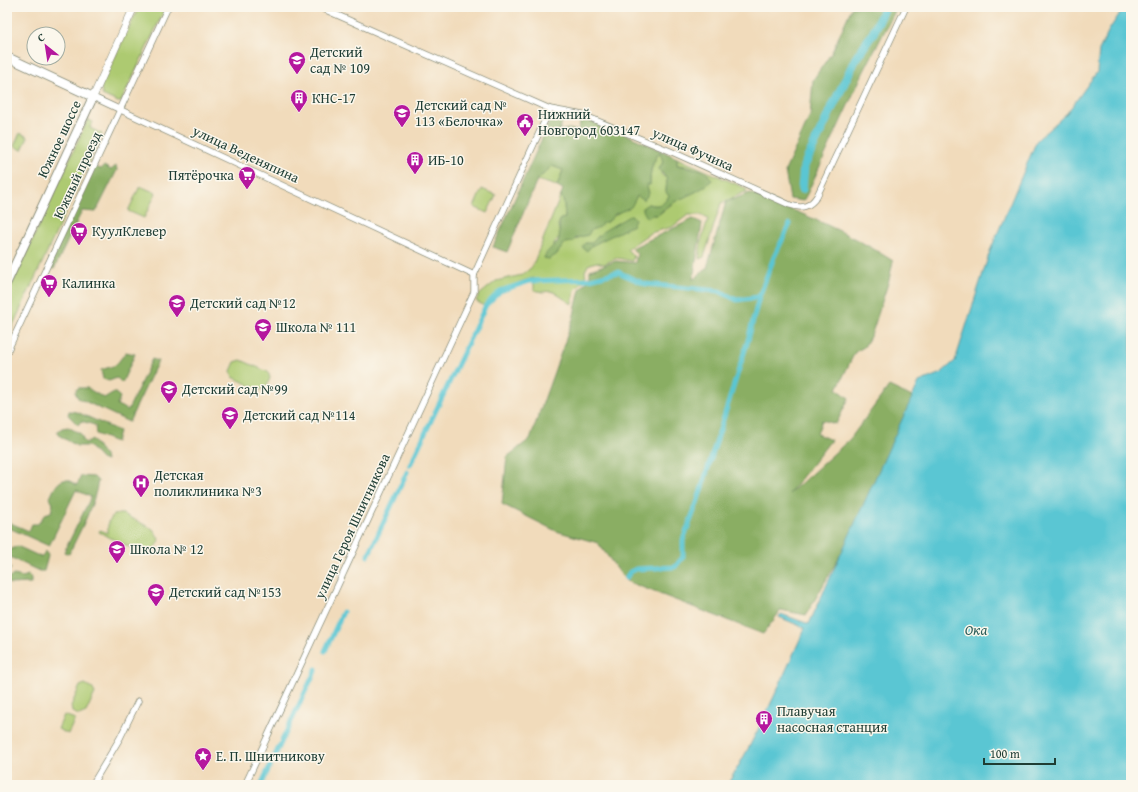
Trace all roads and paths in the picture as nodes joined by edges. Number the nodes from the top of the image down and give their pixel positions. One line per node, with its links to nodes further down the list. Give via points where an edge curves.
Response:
1 (134, 7): 6 (street, Южное шоссе)
2 (168, 7): 8 (street, Южный проезд)
3 (319, 7): 7 (street, улица Фучика)
4 (906, 7): 7 (street, улица Фучика, via 817,196 808,206 790,205 583,115)
5 (7, 57): 6 (main road, улица Веденяпина)
6 (93, 97): 8 (street, улица Веденяпина); 10 (main road, Южное шоссе)
7 (550, 109): 9 (street)
8 (121, 110): 9 (street, улица Веденяпина); 11 (street, Южный проезд)
9 (474, 275): 14 (street, улица Героя Шнитникова, via 474,292)
10 (7, 282)
11 (7, 352)
12 (138, 701): 13 (street)
13 (92, 785)
14 (245, 785)

